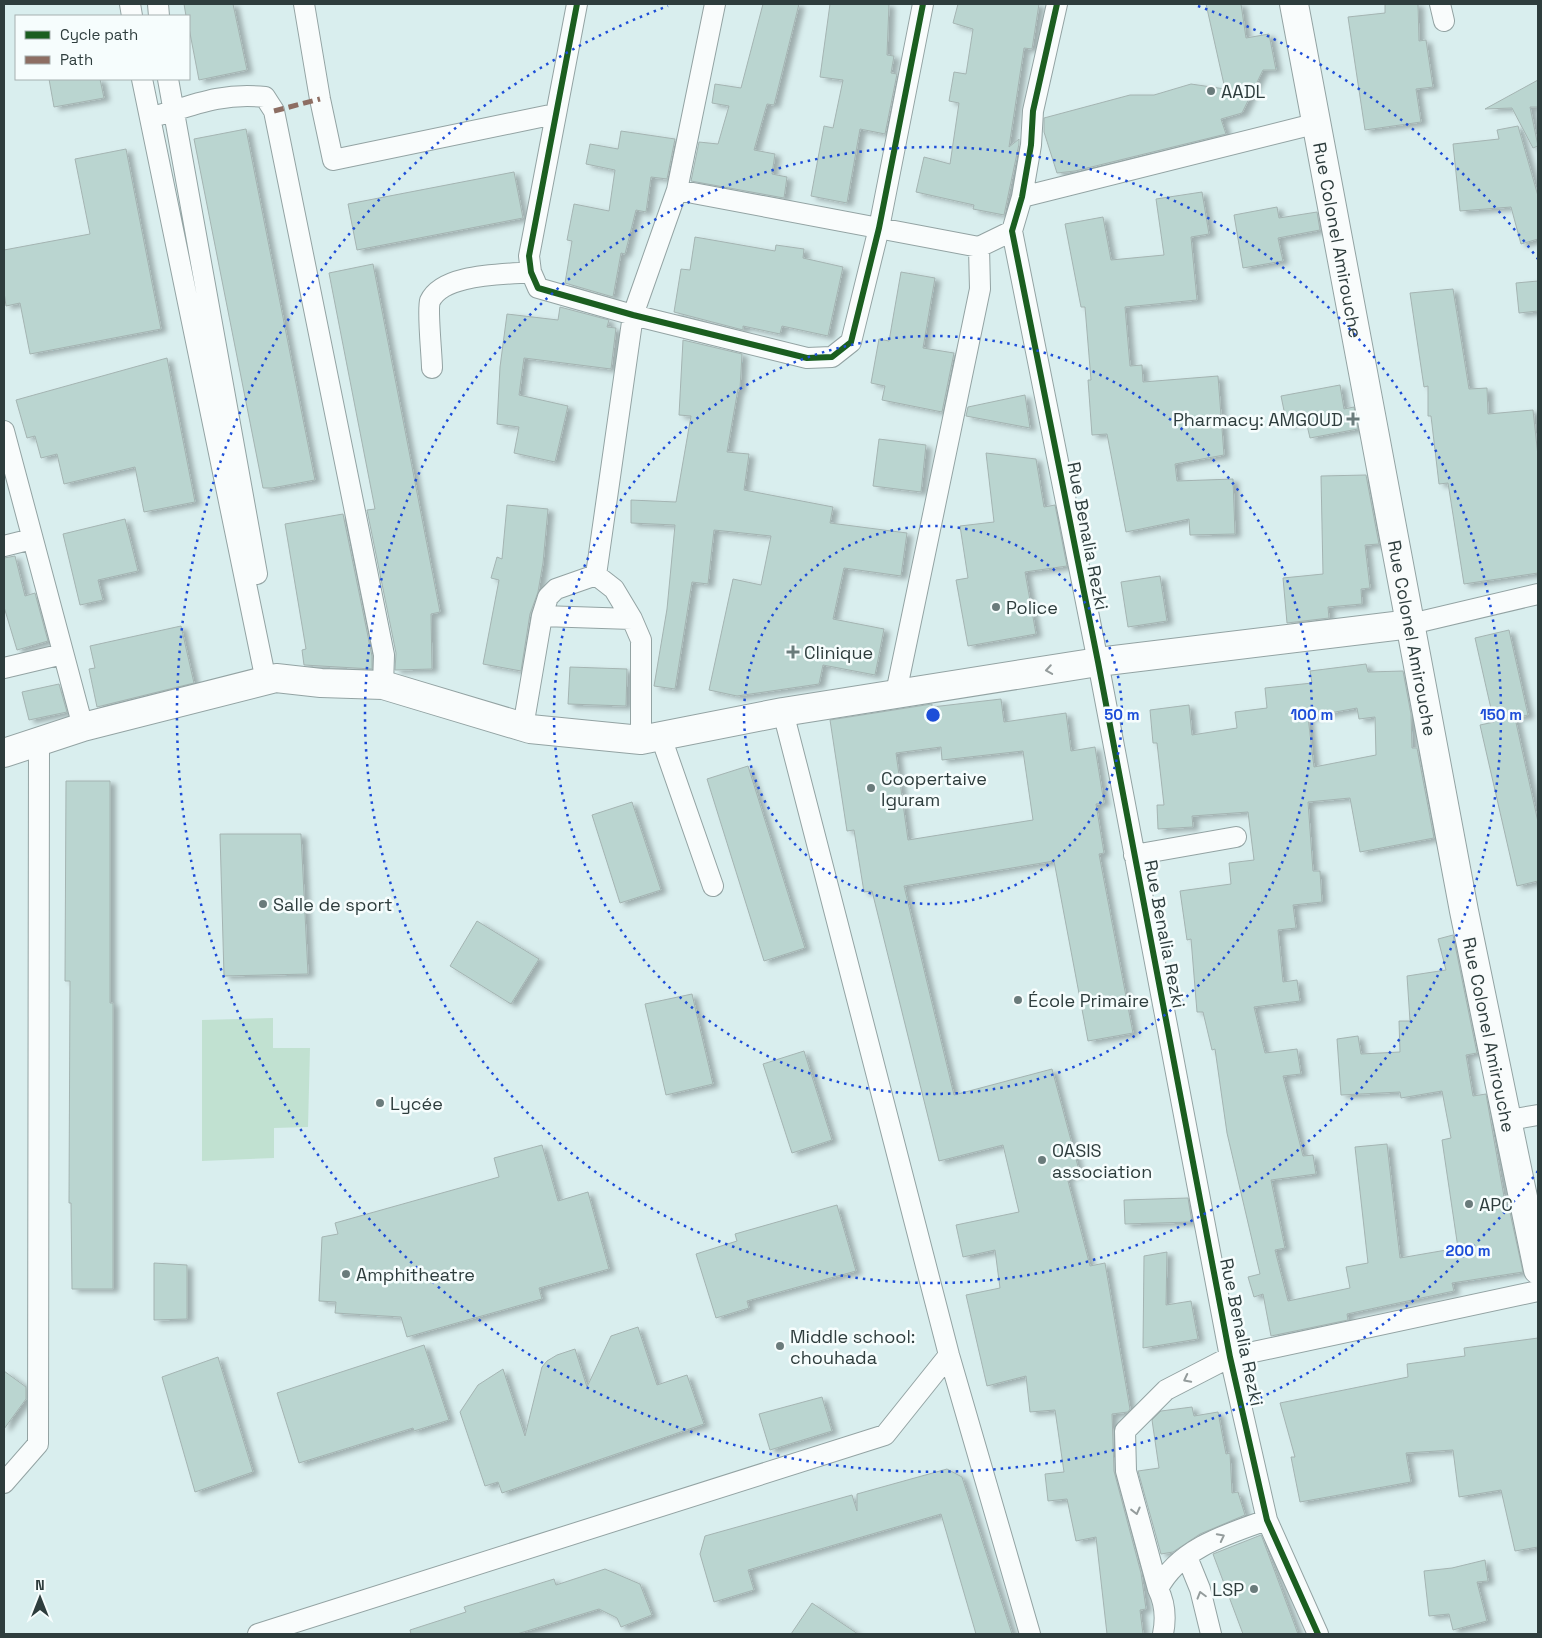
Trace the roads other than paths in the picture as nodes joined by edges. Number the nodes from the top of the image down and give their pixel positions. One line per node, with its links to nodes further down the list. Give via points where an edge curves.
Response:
1 (304, 4): 10 (street, via 333,160)
2 (577, 4): 10 (street)
3 (715, 4): 13 (street)
4 (923, 4): 15 (street)
5 (1056, 4): 14 (street, via 1033,111)
6 (1294, 4): 12 (main road, Rue Colonel Amirouche)
7 (168, 80): 9 (street)
8 (143, 82): 11 (street)
9 (172, 111): 11 (street); 32 (street); 33 (street, via 200,101 245,94 265,96 274,111 384,655)
10 (556, 114): 18 (street, via 529,256)
11 (150, 118): 32 (street)
12 (1314, 124): 14 (street); 28 (main road, Rue Colonel Amirouche)
13 (677, 190): 15 (street); 19 (street)
14 (1022, 197): 16 (street)
15 (879, 228): 17 (street); 19 (street, via 851,342 832,358 807,358)
16 (1012, 231): 17 (street); 30 (street, Rue Benalia Rezki)
17 (979, 247): 34 (street, via 980,289)
18 (531, 272): 19 (street, via 538,288); 20 (street, via 456,281 440,288 429,302)
19 (633, 315): 24 (street)
20 (432, 368)
21 (5, 442): 22 (street)
22 (32, 540): 23 (street); 29 (street)
23 (4, 546)
24 (596, 575): 26 (street, via 556,589 548,597); 27 (street, via 614,590)
25 (1538, 594): 28 (street)
26 (542, 616): 27 (street); 37 (street)
27 (632, 619): 38 (street, via 641,640)
28 (1411, 624): 30 (main road); 45 (main road, Rue Colonel Amirouche, via 1464,911)
29 (63, 654): 31 (street); 36 (street)
30 (1098, 662): 34 (main road, one-way to 34); 42 (street, Rue Benalia Rezki)
31 (4, 668)
32 (271, 680): 33 (main road); 36 (main road)
33 (383, 685): 37 (main road)
34 (896, 693): 35 (main road)
35 (783, 712): 38 (main road); 48 (street)
36 (83, 727): 39 (main road)
37 (523, 727): 38 (main road)
38 (651, 739): 43 (street)
39 (39, 742): 40 (main road); 50 (street, via 38,1444)
40 (4, 753)
41 (1236, 836): 42 (street)
42 (1134, 855): 49 (street, Rue Benalia Rezki)
43 (713, 886)
44 (1538, 1115): 45 (street)
45 (1509, 1120): 46 (main road, Rue Colonel Amirouche)
46 (1538, 1270)
47 (1538, 1291): 49 (street)
48 (950, 1355): 54 (street, via 885,1435); 55 (street)
49 (1230, 1357): 51 (street, Rue Benalia Rezki); 53 (street, one-way to 53, via 1166,1390 1125,1431 1126,1471)
50 (4, 1483)
51 (1267, 1520): 52 (street, one-way to 51, via 1223,1535); 58 (street, Rue Benalia Rezki)
52 (1187, 1557): 53 (street, via 1175,1563); 57 (street, one-way to 52, via 1200,1589)
53 (1158, 1589): 56 (street, via 1163,1599)
54 (258, 1634)
55 (1030, 1634)
56 (1163, 1634)
57 (1211, 1634)
58 (1318, 1634)

